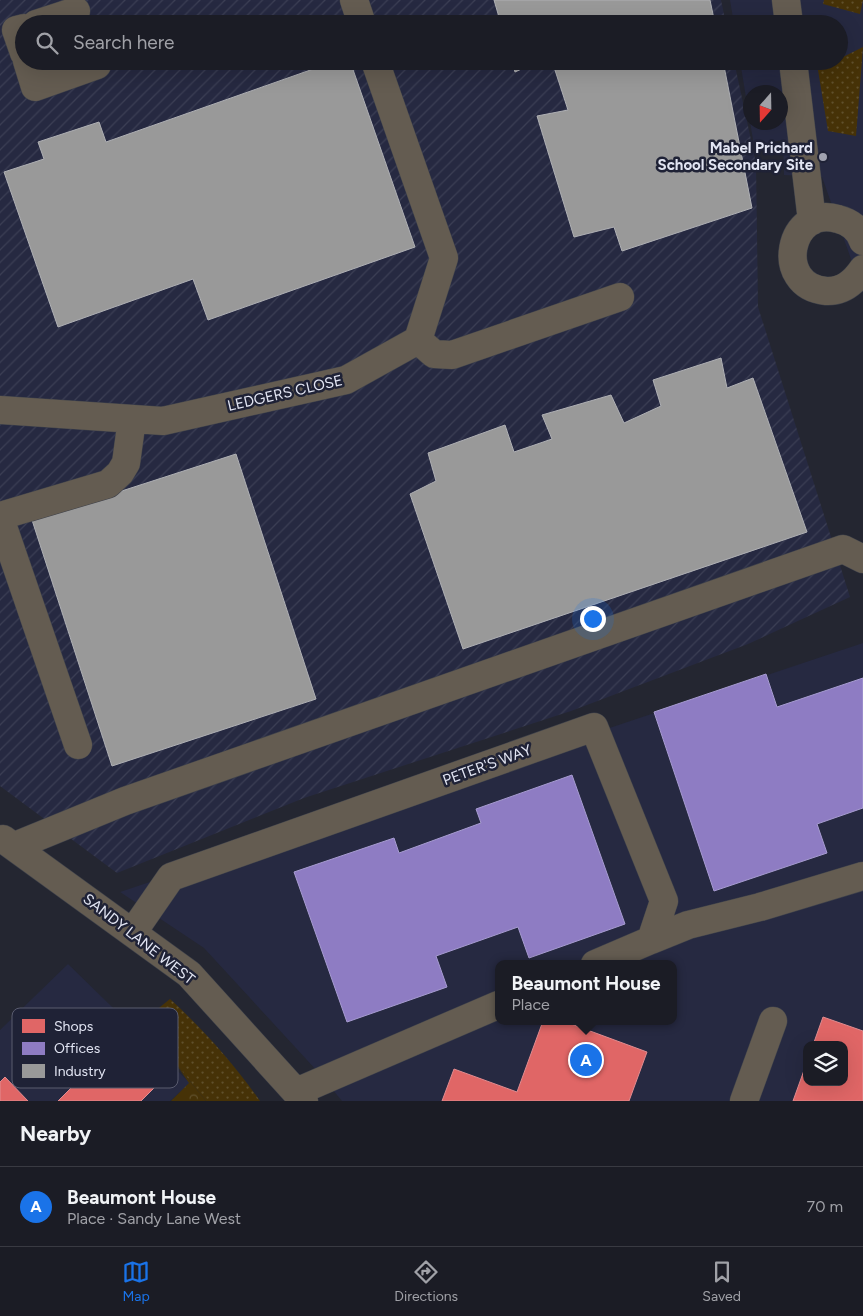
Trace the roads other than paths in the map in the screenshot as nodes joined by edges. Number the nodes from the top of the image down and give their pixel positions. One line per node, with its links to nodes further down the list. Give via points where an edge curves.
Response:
1 (354, 0): 5 (street)
2 (786, 0): 6 (street)
3 (76, 10): 4 (street)
4 (62, 15)
5 (359, 15)
6 (788, 15)
7 (30, 70): 8 (street, via 35,87)
8 (83, 70)
9 (378, 70): 15 (street, via 444,258)
10 (794, 70): 11 (street)
11 (812, 221): 12 (street, via 834,217 845,221 854,227); 13 (street, via 802,228 792,252 793,265 799,277 814,288 833,291 856,280)
12 (863, 241)
13 (863, 269)
14 (620, 297): 15 (street, via 452,355 434,354)
15 (418, 340): 17 (street, LEDGERS CLOSE, via 346,380 163,421)
16 (0, 410): 17 (street, LEDGERS CLOSE)
17 (132, 419): 18 (street, via 126,462 108,484)
18 (0, 517): 20 (street)
19 (863, 559): 21 (street, via 843,549)
20 (78, 745)
21 (8, 841): 23 (street, SANDY LANE WEST)
22 (863, 876): 24 (street, via 688,925)
23 (133, 932): 24 (street, PETER'S WAY, via 172,877 594,727 664,901); 28 (street, SANDY LANE WEST, via 189,974)
24 (650, 940): 25 (street)
25 (604, 960)
26 (495, 1006): 28 (street)
27 (773, 1022): 29 (street)
28 (300, 1096)
29 (744, 1101)

